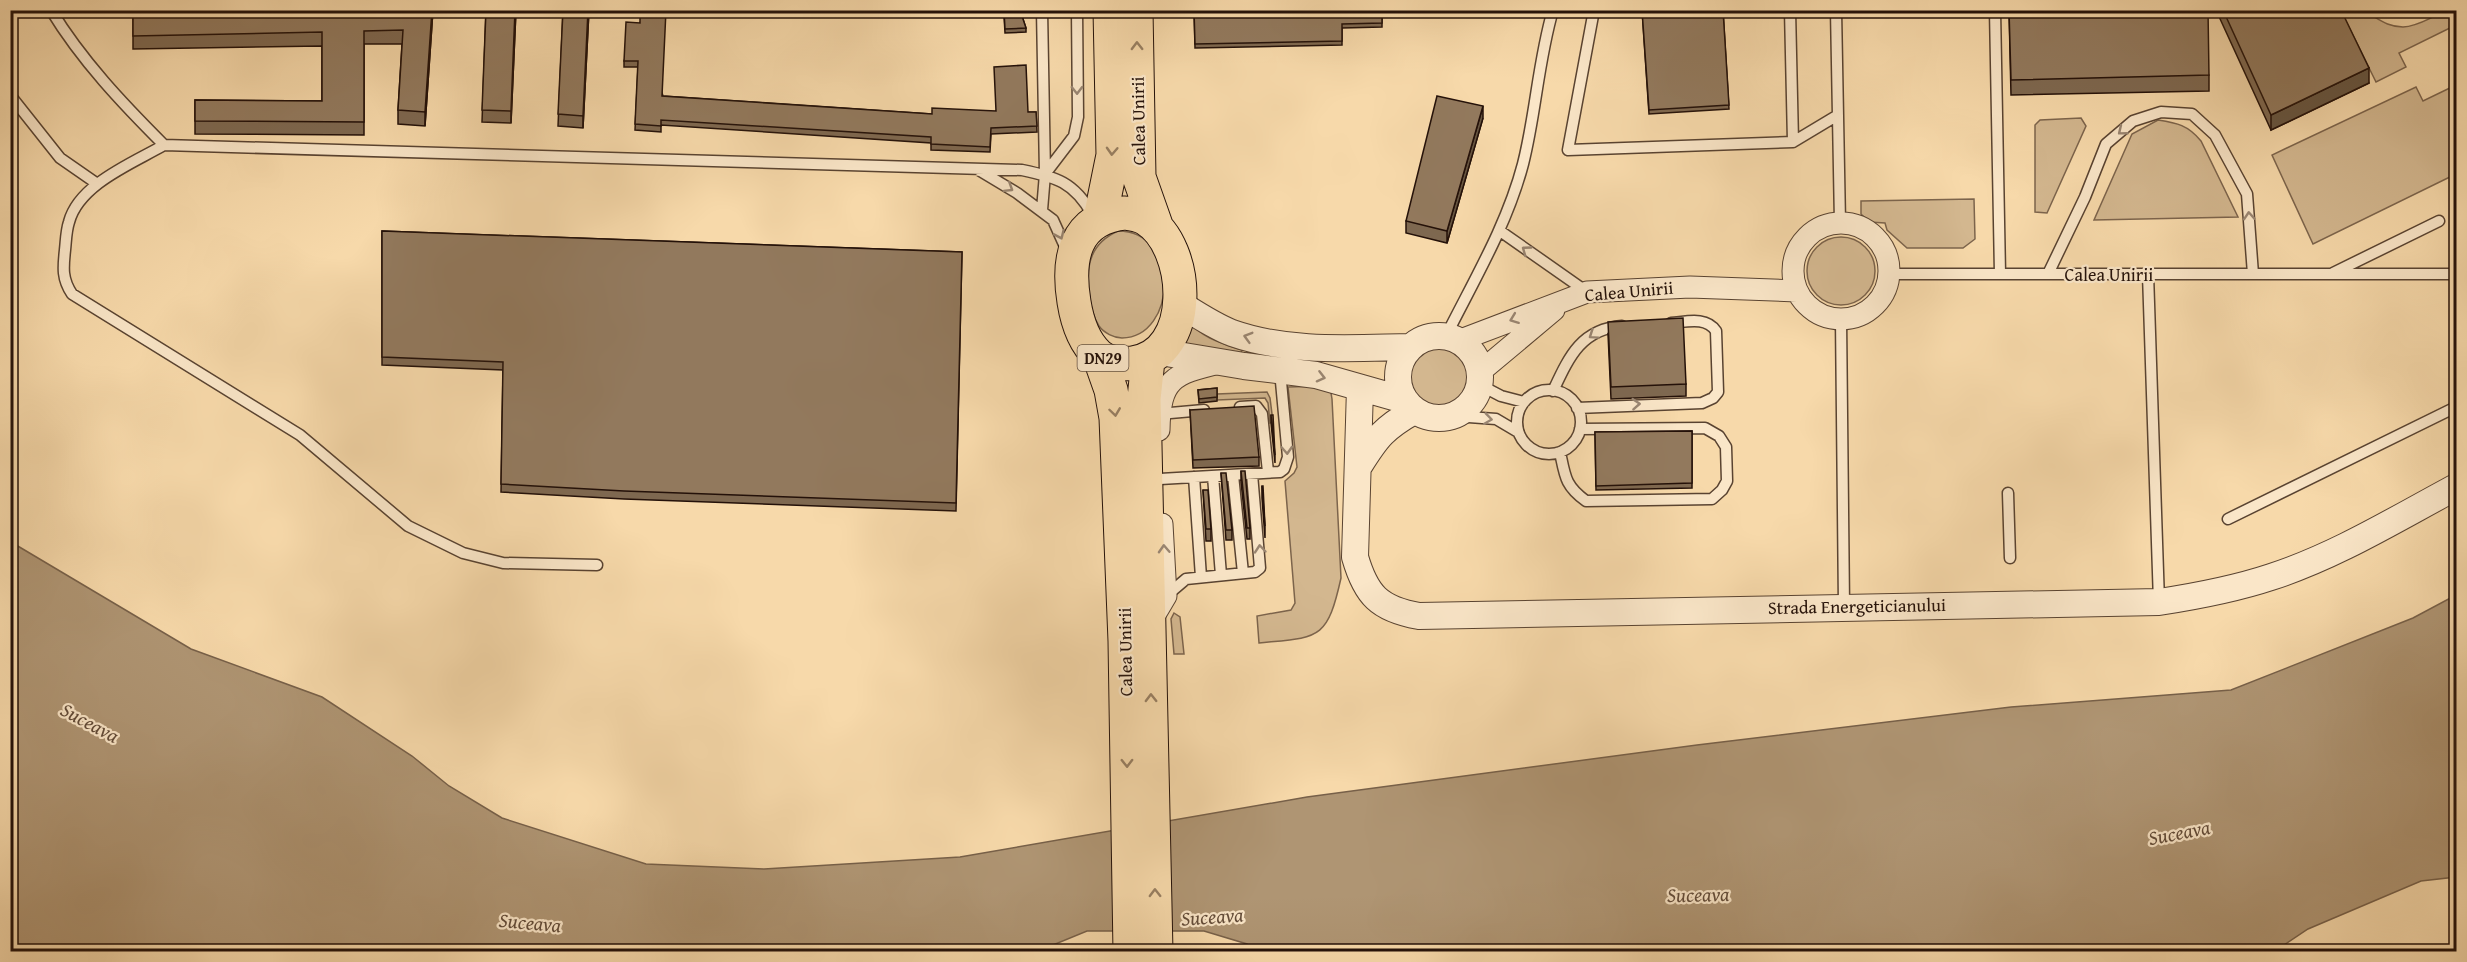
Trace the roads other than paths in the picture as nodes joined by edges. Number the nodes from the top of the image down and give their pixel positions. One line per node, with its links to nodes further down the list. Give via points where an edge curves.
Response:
1 (51, 10): 14 (lane, via 119,100)
2 (1042, 10): 16 (lane)
3 (1077, 10): 16 (lane, one-way to 16, via 1078,117 1074,136)
4 (1110, 10): 19 (main road, Calea Unirii, one-way to 19, via 1113,155)
5 (1136, 10): 22 (main road, Calea Unirii / DN29, one-way to 5, via 1139,177)
6 (1553, 10): 23 (lane, via 1523,164)
7 (1594, 10): 13 (lane, via 1568,150)
8 (1790, 10): 13 (lane)
9 (1836, 10): 12 (lane)
10 (1995, 10): 26 (lane)
11 (10, 95): 17 (lane, via 60,158)
12 (1838, 115): 13 (lane); 21 (lane)
13 (1793, 142)
14 (164, 145): 15 (lane); 17 (lane)
15 (975, 167): 16 (lane); 18 (lane, one-way to 18)
16 (1045, 174): 18 (lane); 19 (lane, via 1073,187)
17 (96, 183): 67 (lane, via 69,221 64,282 72,294 300,435 408,526 463,553 503,563)
18 (1042, 210): 24 (lane, one-way to 24, via 1053,220)
19 (1098, 220): 22 (main road, via 1125,213 1147,219); 24 (main road, DN29, via 1076,245)
20 (2439, 221): 30 (lane)
21 (1840, 223): 25 (street, via 1856,225 1881,244); 32 (street, via 1810,233 1800,245 1792,276)
22 (1157, 228): 34 (main road, DN29, via 1171,250)
23 (1500, 231): 33 (lane, one-way to 23); 38 (lane)
24 (1071, 264): 40 (main road, DN29, via 1076,314)
25 (1888, 274): 26 (lane, Calea Unirii); 35 (street, via 1886,286 1874,305)
26 (2000, 274): 27 (lane, Calea Unirii)
27 (2048, 274): 28 (lane, Calea Unirii); 29 (lane, one-way to 27, via 2247,194 2215,135 2192,114 2161,112 2133,122 2106,144)
28 (2148, 274): 29 (lane, Calea Unirii); 72 (lane)
29 (2253, 274): 30 (lane, Calea Unirii)
30 (2330, 274): 31 (lane, Calea Unirii)
31 (2457, 274)
32 (1797, 291): 33 (street, Calea Unirii, via 1683,287); 35 (street, via 1815,312)
33 (1578, 295): 38 (street, Calea Unirii, one-way to 38); 44 (street, Calea Unirii)
34 (1180, 303): 39 (street, one-way to 34, via 1308,348 1267,343 1231,333); 41 (main road, DN29, via 1169,340)
35 (1842, 319): 73 (lane)
36 (1661, 324): 50 (lane, one-way to 36, via 1702,403 1713,398 1718,392 1716,331 1705,321)
37 (1639, 325): 46 (lane, one-way to 46, via 1605,327 1594,332 1569,356)
38 (1452, 339): 39 (street, via 1427,338); 44 (street, via 1469,348)
39 (1410, 347): 48 (street, via 1398,367 1399,390)
40 (1099, 356): 41 (main road, DN29, via 1116,363); 74 (main road, Calea Unirii / DN29, one-way to 74, via 1116,418)
41 (1154, 356): 42 (street); 74 (main road, Calea Unirii / DN29, via 1144,399)
42 (1221, 363): 43 (street); 51 (street, via 1174,379 1161,399)
43 (1280, 371): 45 (street, one-way to 45, via 1316,375); 57 (lane, one-way to 57, via 1288,458 1280,472)
44 (1480, 378): 47 (lane, via 1501,396); 52 (street, via 1471,403)
45 (1360, 388): 48 (street); 56 (street, Strada Energeticianului)
46 (1552, 390): 47 (lane, via 1542,391); 50 (lane, via 1563,393)
47 (1524, 402): 54 (lane, via 1516,421)
48 (1409, 406): 52 (street, via 1427,417); 56 (street, Strada Energeticianului, via 1377,437)
49 (2457, 407): 65 (lane)
50 (1577, 408): 53 (lane)
51 (1159, 414): 57 (lane, via 1256,406 1261,411); 62 (street)
52 (1455, 416): 54 (lane, one-way to 54, via 1496,419)
53 (1580, 429): 55 (lane, via 1576,439); 55 (lane, via 1705,428 1719,436 1726,447 1727,481 1712,499 1586,501 1566,480)
54 (1518, 432): 55 (lane, via 1530,448 1540,453)
55 (1560, 452)
56 (1359, 466): 73 (street, Strada Energeticianului, via 1355,557 1374,596 1396,612 1442,617)
57 (1268, 472): 58 (lane)
58 (1252, 474): 59 (lane); 68 (lane, one-way to 58, via 1255,572 1261,563)
59 (1233, 475): 60 (lane); 68 (lane)
60 (1213, 476): 61 (lane); 69 (lane)
61 (1194, 477): 62 (lane); 70 (lane)
62 (1160, 479): 71 (street, one-way to 62)
63 (2457, 487): 72 (street, Strada Energeticianului, via 2304,565 2204,596)
64 (2008, 493): 66 (lane)
65 (2228, 519)
66 (2010, 558)
67 (597, 565)
68 (1243, 573): 69 (lane)
69 (1221, 575): 70 (lane)
70 (1201, 577): 71 (lane, via 1186,579)
71 (1166, 596): 74 (street)
72 (2159, 602): 73 (street, Strada Energeticianului)
73 (1845, 606)
74 (1141, 634): 75 (main road, Calea Unirii / DN29, one-way to 75); 76 (main road, Calea Unirii / DN29, one-way to 74)
75 (1130, 951)
76 (1156, 951)

